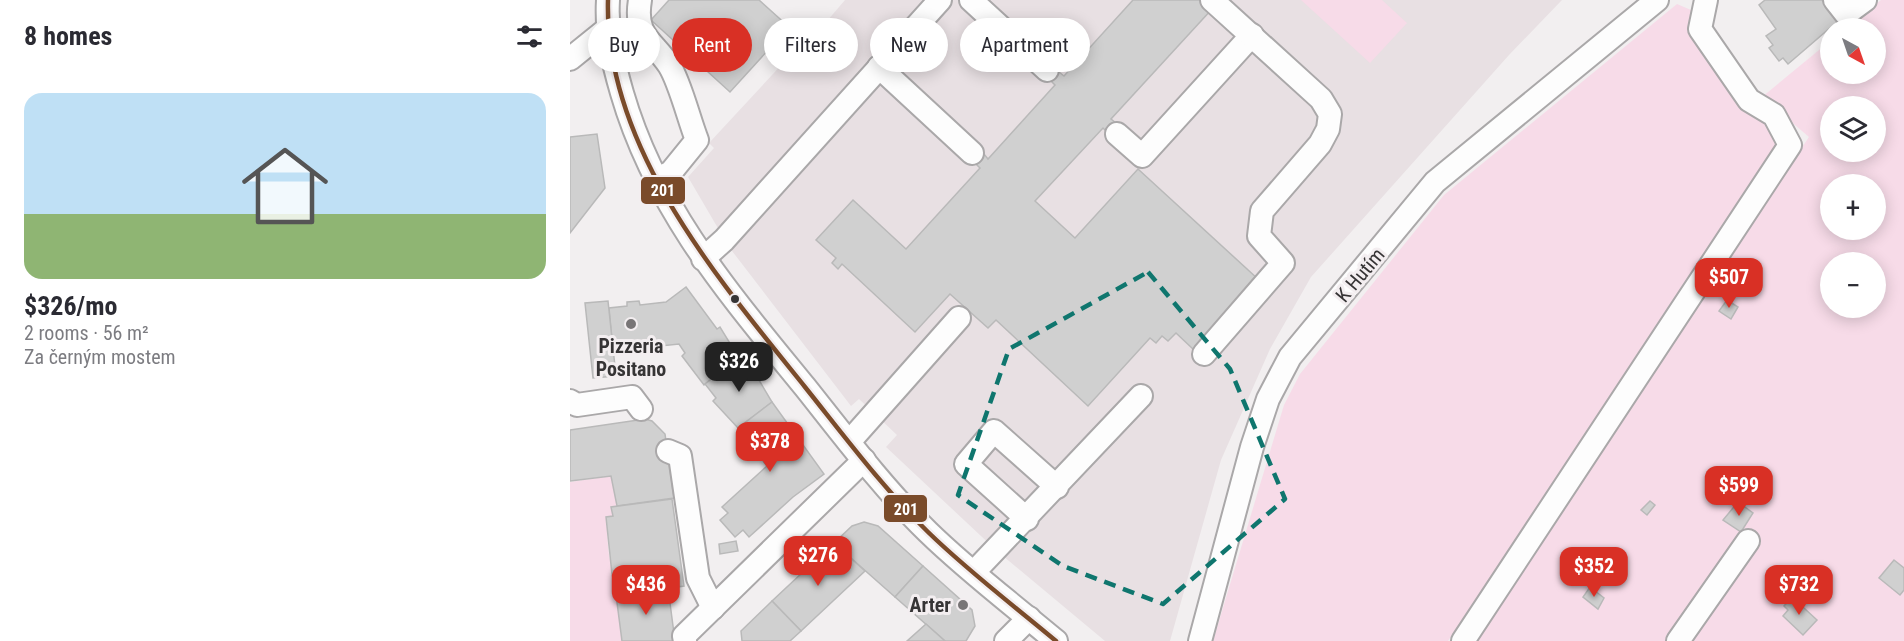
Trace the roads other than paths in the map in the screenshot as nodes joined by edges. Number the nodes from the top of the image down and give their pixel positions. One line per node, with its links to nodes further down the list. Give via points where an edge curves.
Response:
1 (608, 0): 10 (street)
2 (640, 0): 21 (street, via 640,28 669,66 697,140 671,172)
3 (940, 0): 11 (street)
4 (970, 0): 12 (street)
5 (1212, 0): 13 (street)
6 (1657, 0): 40 (street, K Hutím, via 1435,182 1290,357 1268,399 1252,447)
7 (1706, 0): 41 (street, via 1700,29 1749,100 1774,115 1790,145)
8 (1835, 0): 9 (street, via 1846,14)
9 (1865, 0)
10 (607, 18)
11 (924, 18)
12 (990, 18)
13 (1252, 36): 19 (street, via 1142,156); 24 (street, via 1321,99 1330,114 1328,129 1320,144 1262,211 1259,236 1282,263)
14 (588, 44): 15 (street)
15 (570, 59)
16 (617, 72): 21 (street, via 627,111)
17 (875, 72): 22 (street)
18 (884, 72): 20 (street)
19 (1117, 134)
20 (972, 153)
21 (655, 180): 22 (street)
22 (703, 259): 28 (street)
23 (959, 318): 28 (street)
24 (1204, 354)
25 (1141, 396): 31 (street)
26 (570, 401): 27 (street, via 577,405 632,397)
27 (641, 409)
28 (849, 442): 30 (street)
29 (668, 451): 35 (street, via 680,456 698,578)
30 (864, 460): 34 (street, via 928,532); 35 (street)
31 (1057, 487): 32 (street); 32 (street, via 994,431 966,464)
32 (1027, 519): 34 (street)
33 (1748, 541): 42 (street)
34 (974, 572): 36 (street)
35 (713, 608): 37 (street, via 684,636)
36 (1029, 618): 38 (street); 39 (street)
37 (685, 641)
38 (1006, 641)
39 (1056, 641)
40 (1200, 641)
41 (1463, 641)
42 (1678, 641)

